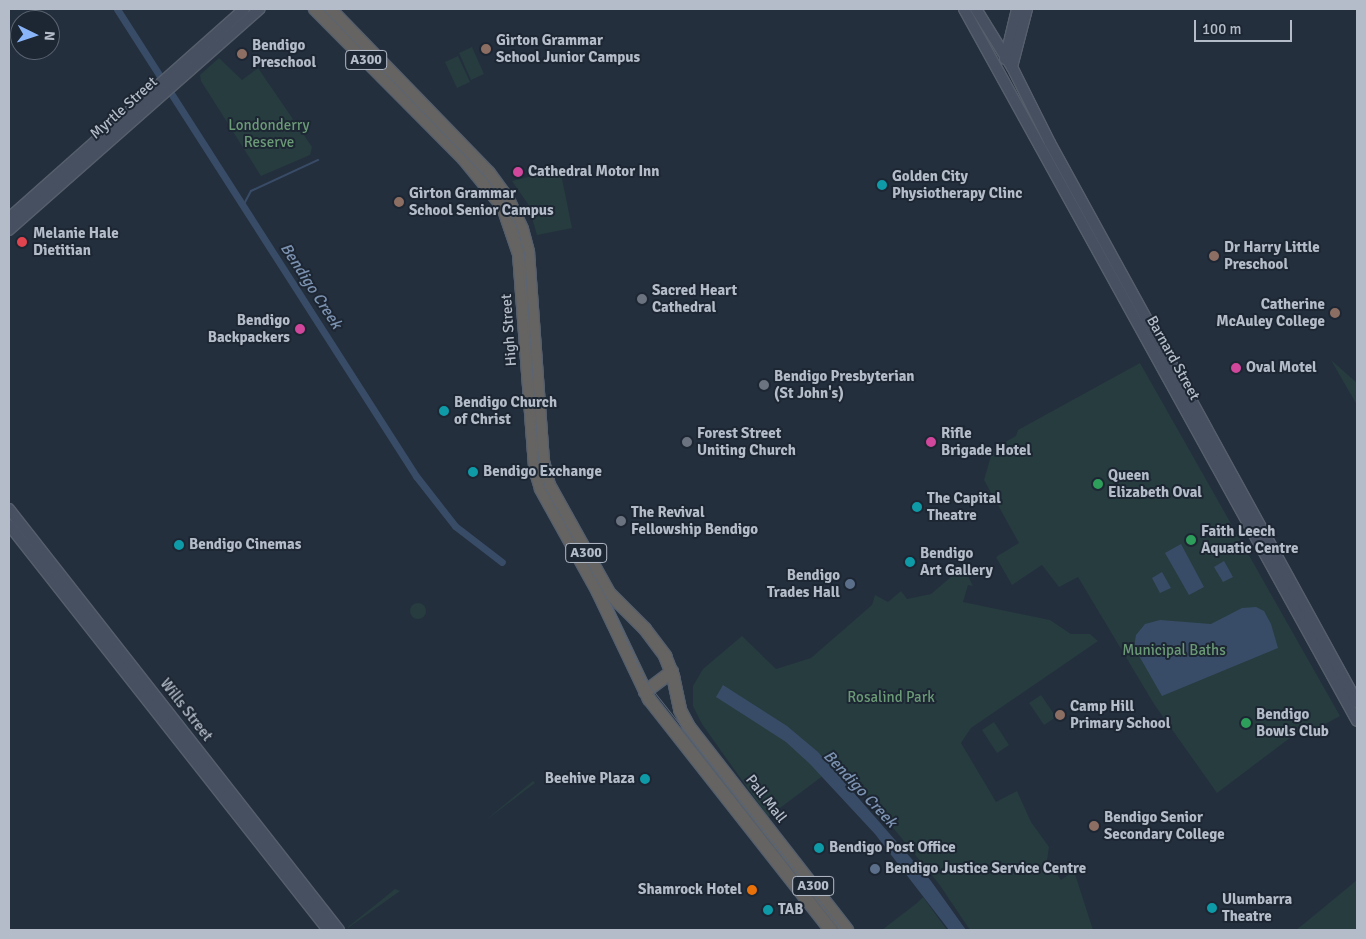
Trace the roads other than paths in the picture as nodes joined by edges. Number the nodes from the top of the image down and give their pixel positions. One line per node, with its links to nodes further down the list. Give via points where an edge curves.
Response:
1 (244, 9): 13 (main road, Myrtle Street)
2 (260, 9): 13 (main road, Myrtle Street)
3 (315, 9): 16 (highway, High Street / A300)
4 (330, 9): 16 (highway, High Street / A300)
5 (964, 9): 14 (main road, Barnard Street)
6 (976, 9): 10 (main road, Barnard Street)
7 (1017, 9): 9 (main road)
8 (1026, 9): 12 (main road)
9 (1012, 28): 10 (main road, via 1000,34); 11 (main road)
10 (988, 29): 11 (main road, Barnard Street)
11 (1005, 56): 12 (main road, Barnard Street); 14 (main road)
12 (1012, 67): 19 (main road, Barnard Street, via 1050,143)
13 (176, 77): 15 (main road, Myrtle Street)
14 (1008, 89): 23 (main road, Barnard Street)
15 (160, 91): 17 (main road, Myrtle Street); 18 (main road, Myrtle Street)
16 (431, 121): 25 (highway, High Street / A300, via 494,186 524,253 536,417 545,474 562,519)
17 (9, 218)
18 (9, 230)
19 (1244, 497): 23 (main road, via 1242,504 1260,537); 24 (main road, Barnard Street)
20 (9, 509): 22 (main road, Wills Street)
21 (9, 525): 22 (main road, Wills Street)
22 (39, 556): 32 (main road, Wills Street)
23 (1266, 556): 26 (main road, Barnard Street)
24 (1280, 561): 26 (main road, via 1305,616); 29 (main road, Barnard Street)
25 (594, 576): 27 (highway, High Street / A300, via 655,641); 28 (highway, High Street / A300)
26 (1303, 624): 31 (main road, Barnard Street)
27 (673, 676): 28 (highway); 33 (highway, Pall Mall / A300, via 680,710 688,727)
28 (647, 695): 35 (highway, Pall Mall / A300)
29 (1356, 699): 30 (main road, Barnard Street, via 1351,701)
30 (1357, 712)
31 (1357, 721)
32 (230, 800): 36 (main road, Wills Street); 37 (main road, Wills Street)
33 (768, 828): 34 (highway, Pall Mall / A300); 35 (highway)
34 (778, 841): 35 (highway); 39 (highway, Pall Mall / A300)
35 (762, 842): 38 (highway, Pall Mall / A300)
36 (328, 930)
37 (339, 930)
38 (831, 930)
39 (847, 930)

